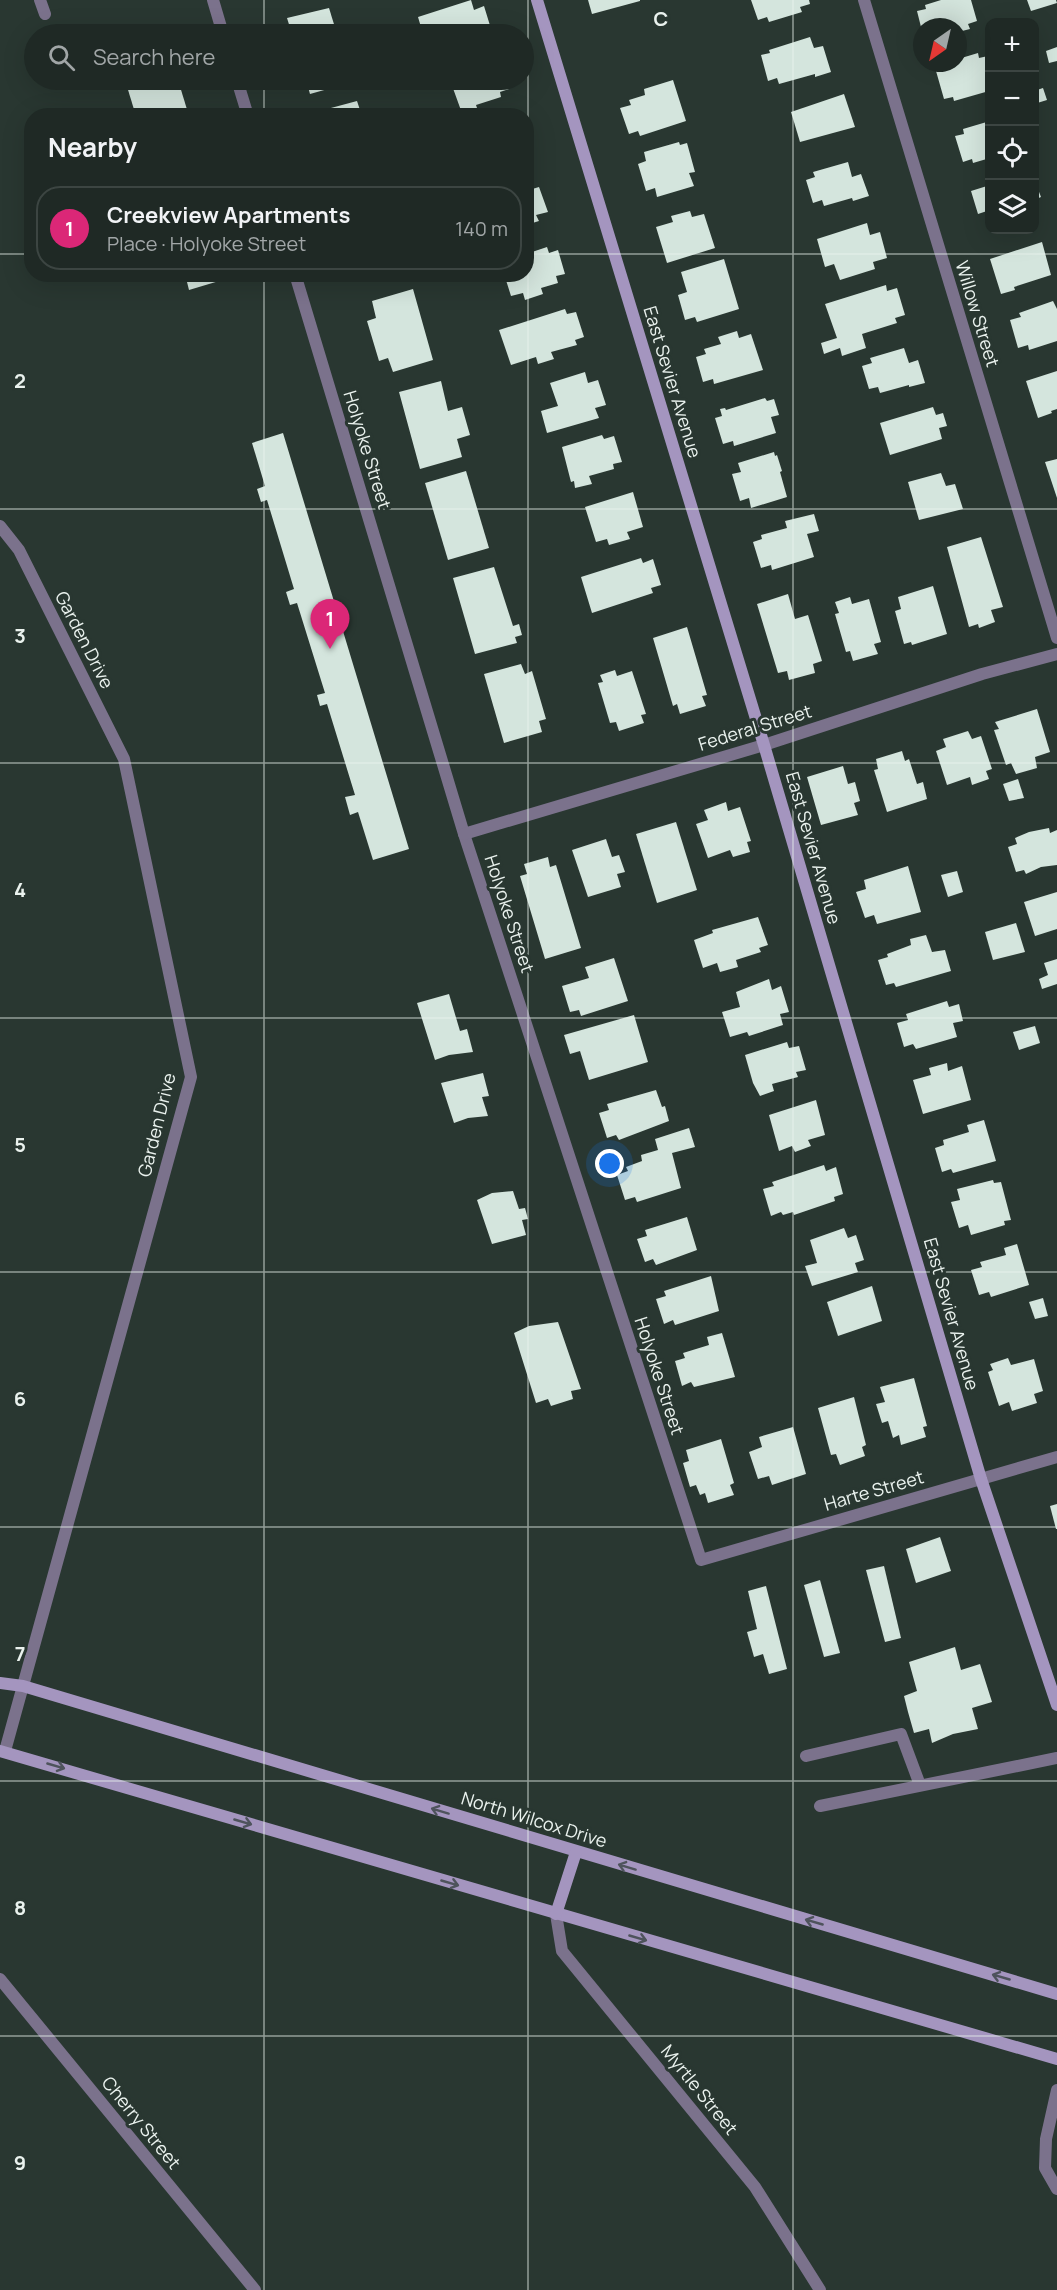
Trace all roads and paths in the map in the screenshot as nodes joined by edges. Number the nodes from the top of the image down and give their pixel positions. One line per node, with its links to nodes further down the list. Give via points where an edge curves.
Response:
1 (40, 0): 5 (street)
2 (213, 0): 6 (street)
3 (537, 0): 14 (main road, East Sevier Avenue)
4 (864, 0): 11 (street, Willow Street)
5 (45, 15)
6 (220, 24)
7 (240, 90): 8 (street)
8 (246, 108)
9 (298, 282): 15 (street, Holyoke Street)
10 (0, 526): 20 (street, Garden Drive, via 19,550 124,759 191,1077)
11 (1053, 617): 12 (street, Willow Street)
12 (1057, 638)
13 (1057, 654): 14 (street, Federal Street, via 982,674)
14 (764, 745): 15 (street, Federal Street); 17 (main road, East Sevier Avenue)
15 (464, 834): 18 (street, Holyoke Street)
16 (1057, 1457): 17 (street, Harte Street)
17 (981, 1479): 18 (street, Harte Street); 21 (main road, East Sevier Avenue)
18 (701, 1560)
19 (0, 1683): 20 (main road, North Wilcox Drive)
20 (23, 1686): 22 (street, Garden Drive); 27 (main road, North Wilcox Drive, one-way to 20)
21 (1057, 1705)
22 (3, 1751): 28 (main road, one-way to 28)
23 (806, 1756): 25 (street, via 901,1734)
24 (1057, 1758): 25 (street)
25 (920, 1785): 26 (street)
26 (820, 1806)
27 (576, 1852): 28 (main road); 30 (main road, North Wilcox Drive, one-way to 27)
28 (556, 1914): 32 (main road, one-way to 32); 37 (street, Myrtle Street, via 562,1952 755,2187)
29 (0, 1979): 36 (street, Cherry Street)
30 (1057, 1994)
31 (1057, 2051): 32 (main road)
32 (1033, 2052): 33 (main road)
33 (1057, 2059)
34 (1057, 2090): 35 (street, via 1046,2139 1045,2168)
35 (1055, 2182)
36 (250, 2287)
37 (820, 2290)

